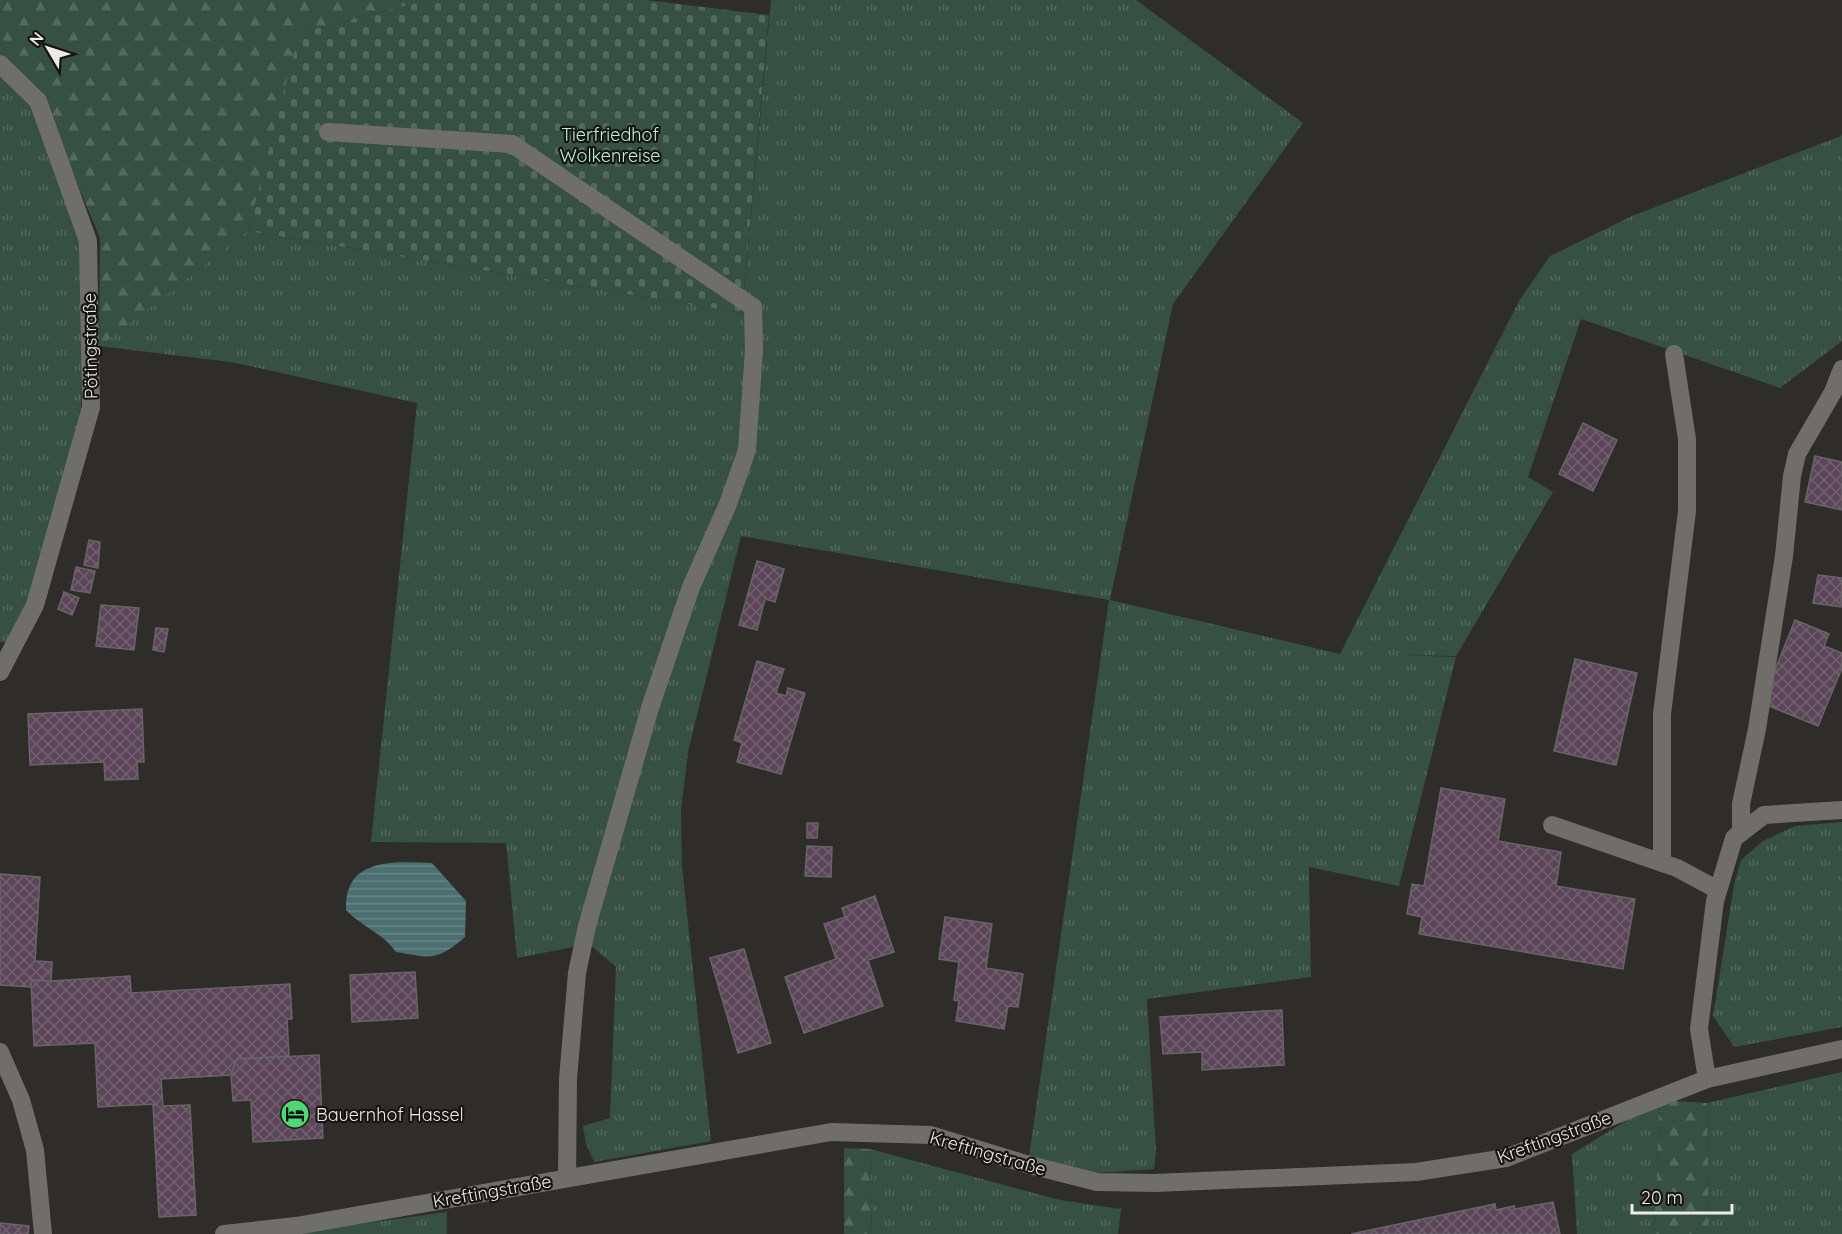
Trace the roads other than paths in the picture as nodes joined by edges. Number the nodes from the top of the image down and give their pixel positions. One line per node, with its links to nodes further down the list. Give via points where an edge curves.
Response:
1 (0, 64): 5 (street, Pötingstraße, via 38,101 88,241 91,407 35,604)
2 (328, 132): 14 (street, via 512,144 753,307 747,450 691,587 665,664 587,926 577,973 568,1079)
3 (1674, 354): 9 (street, via 1687,439 1687,511 1662,714)
4 (1842, 369): 8 (street, via 1797,454 1757,729 1741,804)
5 (0, 672)
6 (1842, 810): 8 (street, via 1764,815)
7 (1552, 825): 9 (street)
8 (1741, 832): 10 (street, via 1734,838)
9 (1662, 863): 10 (street)
10 (1718, 890): 13 (street, via 1699,1029)
11 (1842, 1049): 13 (street, Kreftingstraße)
12 (0, 1052): 15 (street, via 21,1100 35,1150)
13 (1707, 1079): 14 (street, Kreftingstraße, via 1506,1158 1416,1172 1097,1182 931,1134 831,1132)
14 (567, 1178): 16 (street, Kreftingstraße, via 296,1226)
15 (43, 1234)
16 (224, 1234)

